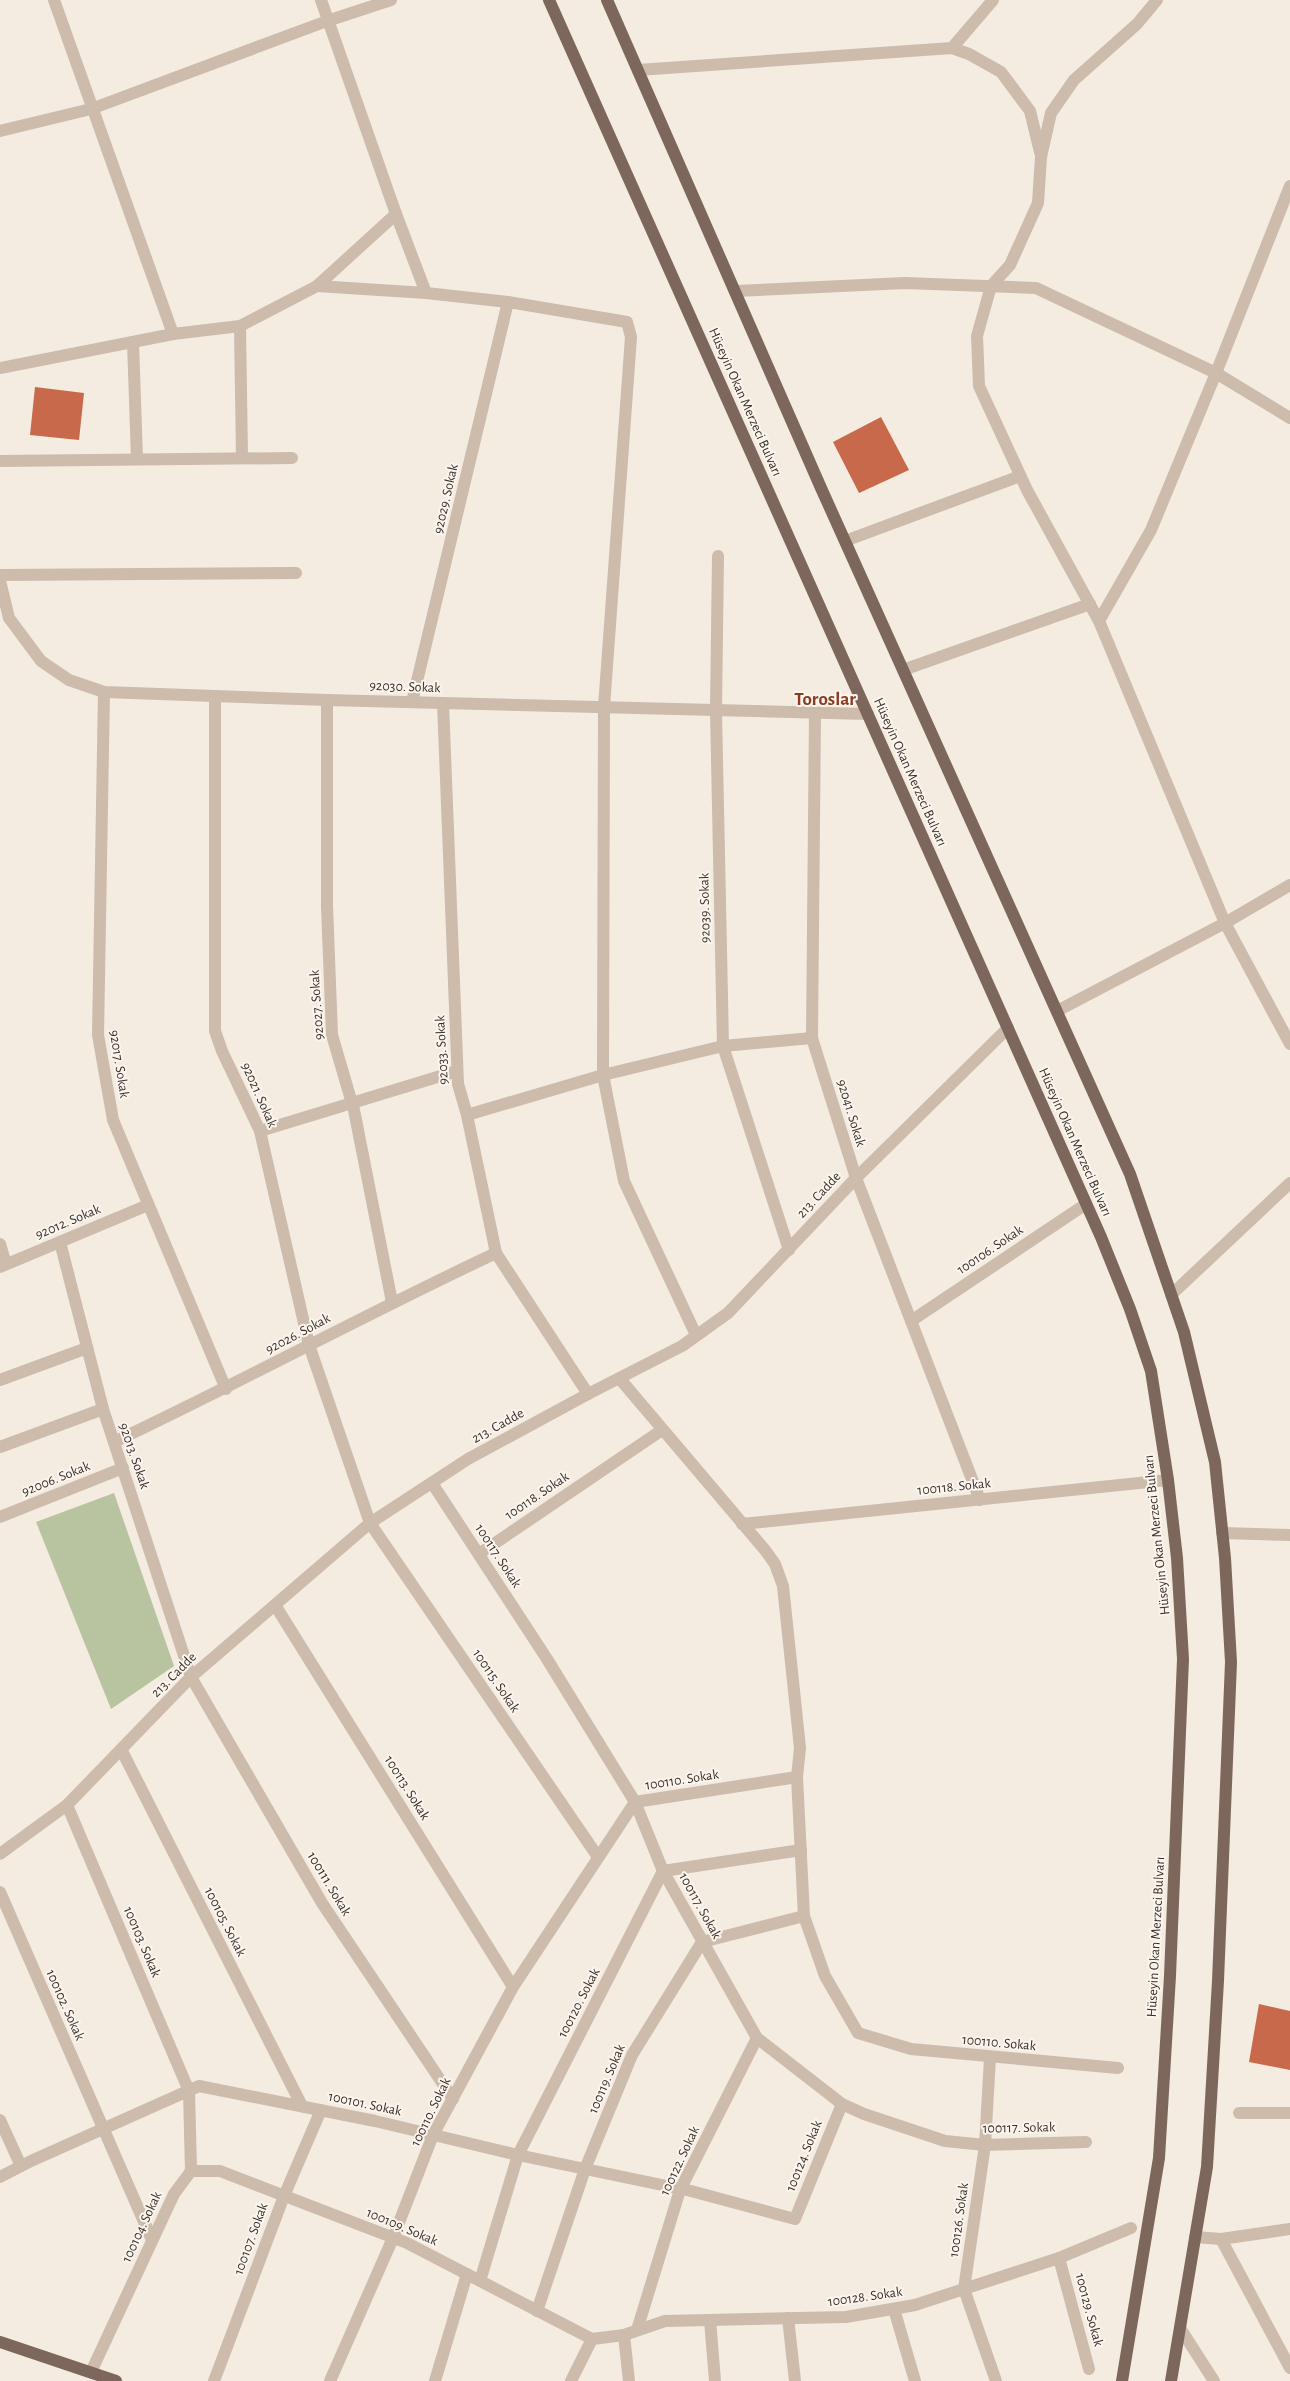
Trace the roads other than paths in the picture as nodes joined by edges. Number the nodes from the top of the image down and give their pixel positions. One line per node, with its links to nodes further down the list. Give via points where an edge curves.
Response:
1 (54, 0): 11 (street)
2 (321, 0): 8 (street)
3 (391, 0): 8 (street)
4 (549, 0): 49 (main road, Hüseyin Okan Merzeci Bulvarı)
5 (607, 0): 10 (main road)
6 (993, 0): 9 (street)
7 (1157, 0): 13 (street, via 1137,24 1074,80 1051,113)
8 (327, 21): 11 (street); 16 (street)
9 (952, 48): 10 (street); 13 (street, via 1002,72 1030,111)
10 (638, 70): 19 (main road)
11 (91, 109): 12 (street); 23 (street)
12 (0, 131)
13 (1041, 157): 18 (street, via 1038,204 1010,265)
14 (1290, 186): 15 (street)
15 (1288, 200): 26 (street)
16 (396, 214): 17 (street); 20 (street)
17 (317, 286): 20 (street); 22 (street)
18 (990, 286): 19 (street, via 905,283); 26 (street, via 1036,288); 32 (street, via 977,336 979,386)
19 (735, 291): 33 (main road)
20 (426, 293): 21 (street)
21 (508, 302): 44 (street, 92029. Sokak); 46 (street, via 627,322 631,337)
22 (240, 326): 23 (street); 28 (street)
23 (173, 334): 24 (street)
24 (133, 342): 25 (street); 30 (street)
25 (0, 368)
26 (1216, 374): 27 (street); 39 (street, via 1151,530)
27 (1290, 418)
28 (242, 458): 29 (street); 30 (street)
29 (292, 458)
30 (137, 459): 31 (street)
31 (0, 461)
32 (1020, 476): 33 (street); 38 (street)
33 (845, 541): 40 (main road)
34 (718, 556): 47 (street, 92039. Sokak)
35 (296, 572): 36 (street)
36 (0, 575)
37 (0, 581): 41 (street, 92030. Sokak, via 9,618 41,661 69,680)
38 (1090, 604): 39 (street); 40 (street)
39 (1099, 622): 51 (street)
40 (903, 670): 52 (main road)
41 (104, 692): 42 (street, 92030. Sokak); 65 (street, 92017. Sokak, via 98,1035 113,1120)
42 (215, 696): 43 (street, 92030. Sokak); 61 (street, 92021. Sokak, via 215,1031)
43 (327, 700): 44 (street, 92030. Sokak); 59 (street, 92027. Sokak, via 327,906 332,1035)
44 (412, 702): 45 (street, 92030. Sokak)
45 (443, 703): 46 (street, 92030. Sokak); 57 (street, 92033. Sokak)
46 (604, 708): 47 (street, 92030. Sokak); 58 (street)
47 (716, 711): 48 (street, 92030. Sokak); 56 (street, 92039. Sokak)
48 (815, 713): 49 (street, 92030. Sokak); 54 (street, 92041. Sokak)
49 (868, 714): 53 (main road, Hüseyin Okan Merzeci Bulvarı)
50 (1290, 885): 51 (street)
51 (1225, 923): 52 (street); 55 (street)
52 (1057, 1010): 71 (main road, via 1130,1174)
53 (1008, 1028): 62 (street, 213. Cadde); 64 (main road, Hüseyin Okan Merzeci Bulvarı)
54 (812, 1038): 56 (street); 62 (street, 92041. Sokak)
55 (1290, 1044)
56 (723, 1046): 58 (street); 68 (street, 92039. Sokak)
57 (457, 1071): 59 (street); 60 (street, 92033. Sokak)
58 (603, 1075): 60 (street); 74 (street, via 624,1181)
59 (352, 1103): 61 (street); 72 (street, 92027. Sokak)
60 (467, 1114): 69 (street, 92033. Sokak)
61 (260, 1131): 75 (street, 92021. Sokak)
62 (856, 1178): 68 (street, 213. Cadde); 73 (street, 92041. Sokak)
63 (1290, 1183): 71 (street)
64 (1086, 1204): 73 (street, 100106. Sokak); 86 (main road, Hüseyin Okan Merzeci Bulvarı, via 1130,1309 1151,1372)
65 (148, 1205): 66 (street, 92012. Sokak); 79 (street, 92017. Sokak)
66 (60, 1242): 70 (street, 92012. Sokak); 76 (street, 92013. Sokak)
67 (0, 1244): 70 (street)
68 (789, 1250): 74 (street, 213. Cadde, via 728,1313)
69 (496, 1254): 72 (street, 92026. Sokak); 80 (street, 92033. Sokak)
70 (3, 1266)
71 (1171, 1295): 92 (main road, via 1184,1332 1215,1462)
72 (392, 1302): 75 (street, 92026. Sokak)
73 (911, 1322): 88 (street, 92041. Sokak)
74 (696, 1336): 77 (street, 213. Cadde)
75 (309, 1345): 79 (street, 92026. Sokak); 90 (street, 92021. Sokak)
76 (87, 1348): 78 (street); 81 (street, 92013. Sokak)
77 (620, 1379): 80 (street, 213. Cadde); 82 (street)
78 (0, 1380)
79 (226, 1389): 83 (street, 92026. Sokak)
80 (588, 1394): 87 (street, 213. Cadde, via 468,1459)
81 (103, 1409): 83 (street, 92013. Sokak); 84 (street)
82 (662, 1430): 91 (street); 94 (street, 100118. Sokak)
83 (114, 1442): 85 (street, 92013. Sokak)
84 (0, 1447)
85 (123, 1468): 89 (street, 92006. Sokak); 96 (street, 92013. Sokak)
86 (1168, 1480): 88 (street, 100118. Sokak); 164 (main road, Hüseyin Okan Merzeci Bulvarı, via 1177,1558 1182,1659 1170,1976 1159,2158)
87 (432, 1483): 90 (street, 213. Cadde); 94 (street, 100117. Sokak)
88 (980, 1500): 91 (street, 100118. Sokak)
89 (0, 1517)
90 (370, 1523): 95 (street, 213. Cadde); 103 (street, 100115. Sokak)
91 (742, 1524): 98 (street, via 775,1564 783,1586 800,1748)
92 (1222, 1532): 93 (street); 134 (main road, via 1231,1662 1207,2166)
93 (1290, 1535)
94 (479, 1554): 99 (street, 100117. Sokak)
95 (275, 1605): 96 (street, 213. Cadde); 108 (street, 100113. Sokak)
96 (191, 1677): 97 (street, 213. Cadde); 113 (street, 100111. Sokak, via 322,1903)
97 (122, 1750): 100 (street, 213. Cadde); 115 (street, 100105. Sokak)
98 (797, 1776): 99 (street, 100110. Sokak); 101 (street, 100110. Sokak)
99 (635, 1802): 103 (street, 100110. Sokak); 104 (street, 100117. Sokak)
100 (67, 1805): 102 (street, 213. Cadde); 112 (street, 100103. Sokak)
101 (801, 1850): 104 (street); 106 (street, 100110. Sokak)
102 (0, 1854)
103 (598, 1857): 108 (street, 100110. Sokak)
104 (662, 1871): 107 (street, 100117. Sokak); 124 (street, 100120. Sokak)
105 (0, 1892): 120 (street, 100102. Sokak)
106 (804, 1916): 107 (street); 110 (street, 100110. Sokak, via 825,1976 858,2033 911,2049)
107 (702, 1942): 109 (street, 100117. Sokak); 126 (street, 100119. Sokak, via 632,2055)
108 (513, 1987): 113 (street, 100110. Sokak)
109 (757, 2038): 114 (street, 100117. Sokak); 129 (street, 100122. Sokak)
110 (990, 2058): 111 (street, 100110. Sokak); 123 (street, 100126. Sokak)
111 (1118, 2068)
112 (189, 2091): 115 (street, 100101. Sokak, via 199,2086); 120 (street, 100101. Sokak); 127 (street)
113 (453, 2099): 121 (street, 100110. Sokak)
114 (842, 2104): 123 (street, 100117. Sokak, via 945,2141); 131 (street, 100124. Sokak)
115 (302, 2106): 116 (street, 100101. Sokak)
116 (320, 2110): 121 (street, 100101. Sokak); 130 (street, 100107. Sokak)
117 (1239, 2113): 118 (street)
118 (1290, 2113)
119 (0, 2120): 125 (street)
120 (103, 2129): 125 (street, 100101. Sokak); 136 (street, 100102. Sokak)
121 (434, 2135): 124 (street, 100101. Sokak); 135 (street, 100110. Sokak)
122 (1086, 2142): 123 (street, 100117. Sokak)
123 (985, 2145): 141 (street, 100126. Sokak)
124 (518, 2155): 126 (street, 100101. Sokak); 140 (street, 100120. Sokak)
125 (21, 2166): 128 (street, 100101. Sokak)
126 (585, 2169): 129 (street, 100101. Sokak); 143 (street, 100119. Sokak)
127 (191, 2170): 130 (street, 100109. Sokak, via 220,2171); 136 (street, 100104. Sokak, via 174,2194)
128 (0, 2177)
129 (680, 2190): 131 (street, 100101. Sokak); 147 (street, 100122. Sokak)
130 (284, 2196): 135 (street, 100109. Sokak); 155 (street, 100107. Sokak)
131 (795, 2219)
132 (1131, 2228): 138 (street, 100128. Sokak)
133 (1290, 2230): 137 (street)
134 (1195, 2237): 137 (street); 146 (main road)
135 (393, 2238): 139 (street, 100109. Sokak); 156 (street, 100110. Sokak)
136 (152, 2240): 153 (street, 100104. Sokak)
137 (1221, 2240): 151 (street)
138 (1059, 2258): 141 (street, 100128. Sokak); 152 (street, 100129. Sokak)
139 (467, 2274): 140 (street, 100109. Sokak); 157 (street)
140 (480, 2281): 143 (street, 100109. Sokak)
141 (964, 2289): 142 (street, 100128. Sokak, via 915,2305); 163 (street, 100126. Sokak)
142 (894, 2308): 144 (street, 100128. Sokak, via 846,2317); 162 (street)
143 (537, 2310): 149 (street, 100109. Sokak)
144 (788, 2318): 145 (street, 100128. Sokak); 161 (street)
145 (710, 2320): 147 (street, 100128. Sokak, via 665,2321); 160 (street)
146 (1180, 2328): 165 (main road); 166 (street)
147 (637, 2330): 148 (street, 100128. Sokak)
148 (624, 2335): 149 (street, 100128. Sokak); 159 (street)
149 (592, 2339): 158 (street)
150 (0, 2342): 153 (main road)
151 (1290, 2368)
152 (1089, 2369)
153 (91, 2372): 154 (main road)
154 (116, 2381)
155 (214, 2381)
156 (330, 2381)
157 (434, 2381)
158 (571, 2381)
159 (630, 2381)
160 (715, 2381)
161 (795, 2381)
162 (915, 2381)
163 (996, 2381)
164 (1122, 2381)
165 (1171, 2381)
166 (1214, 2381)

